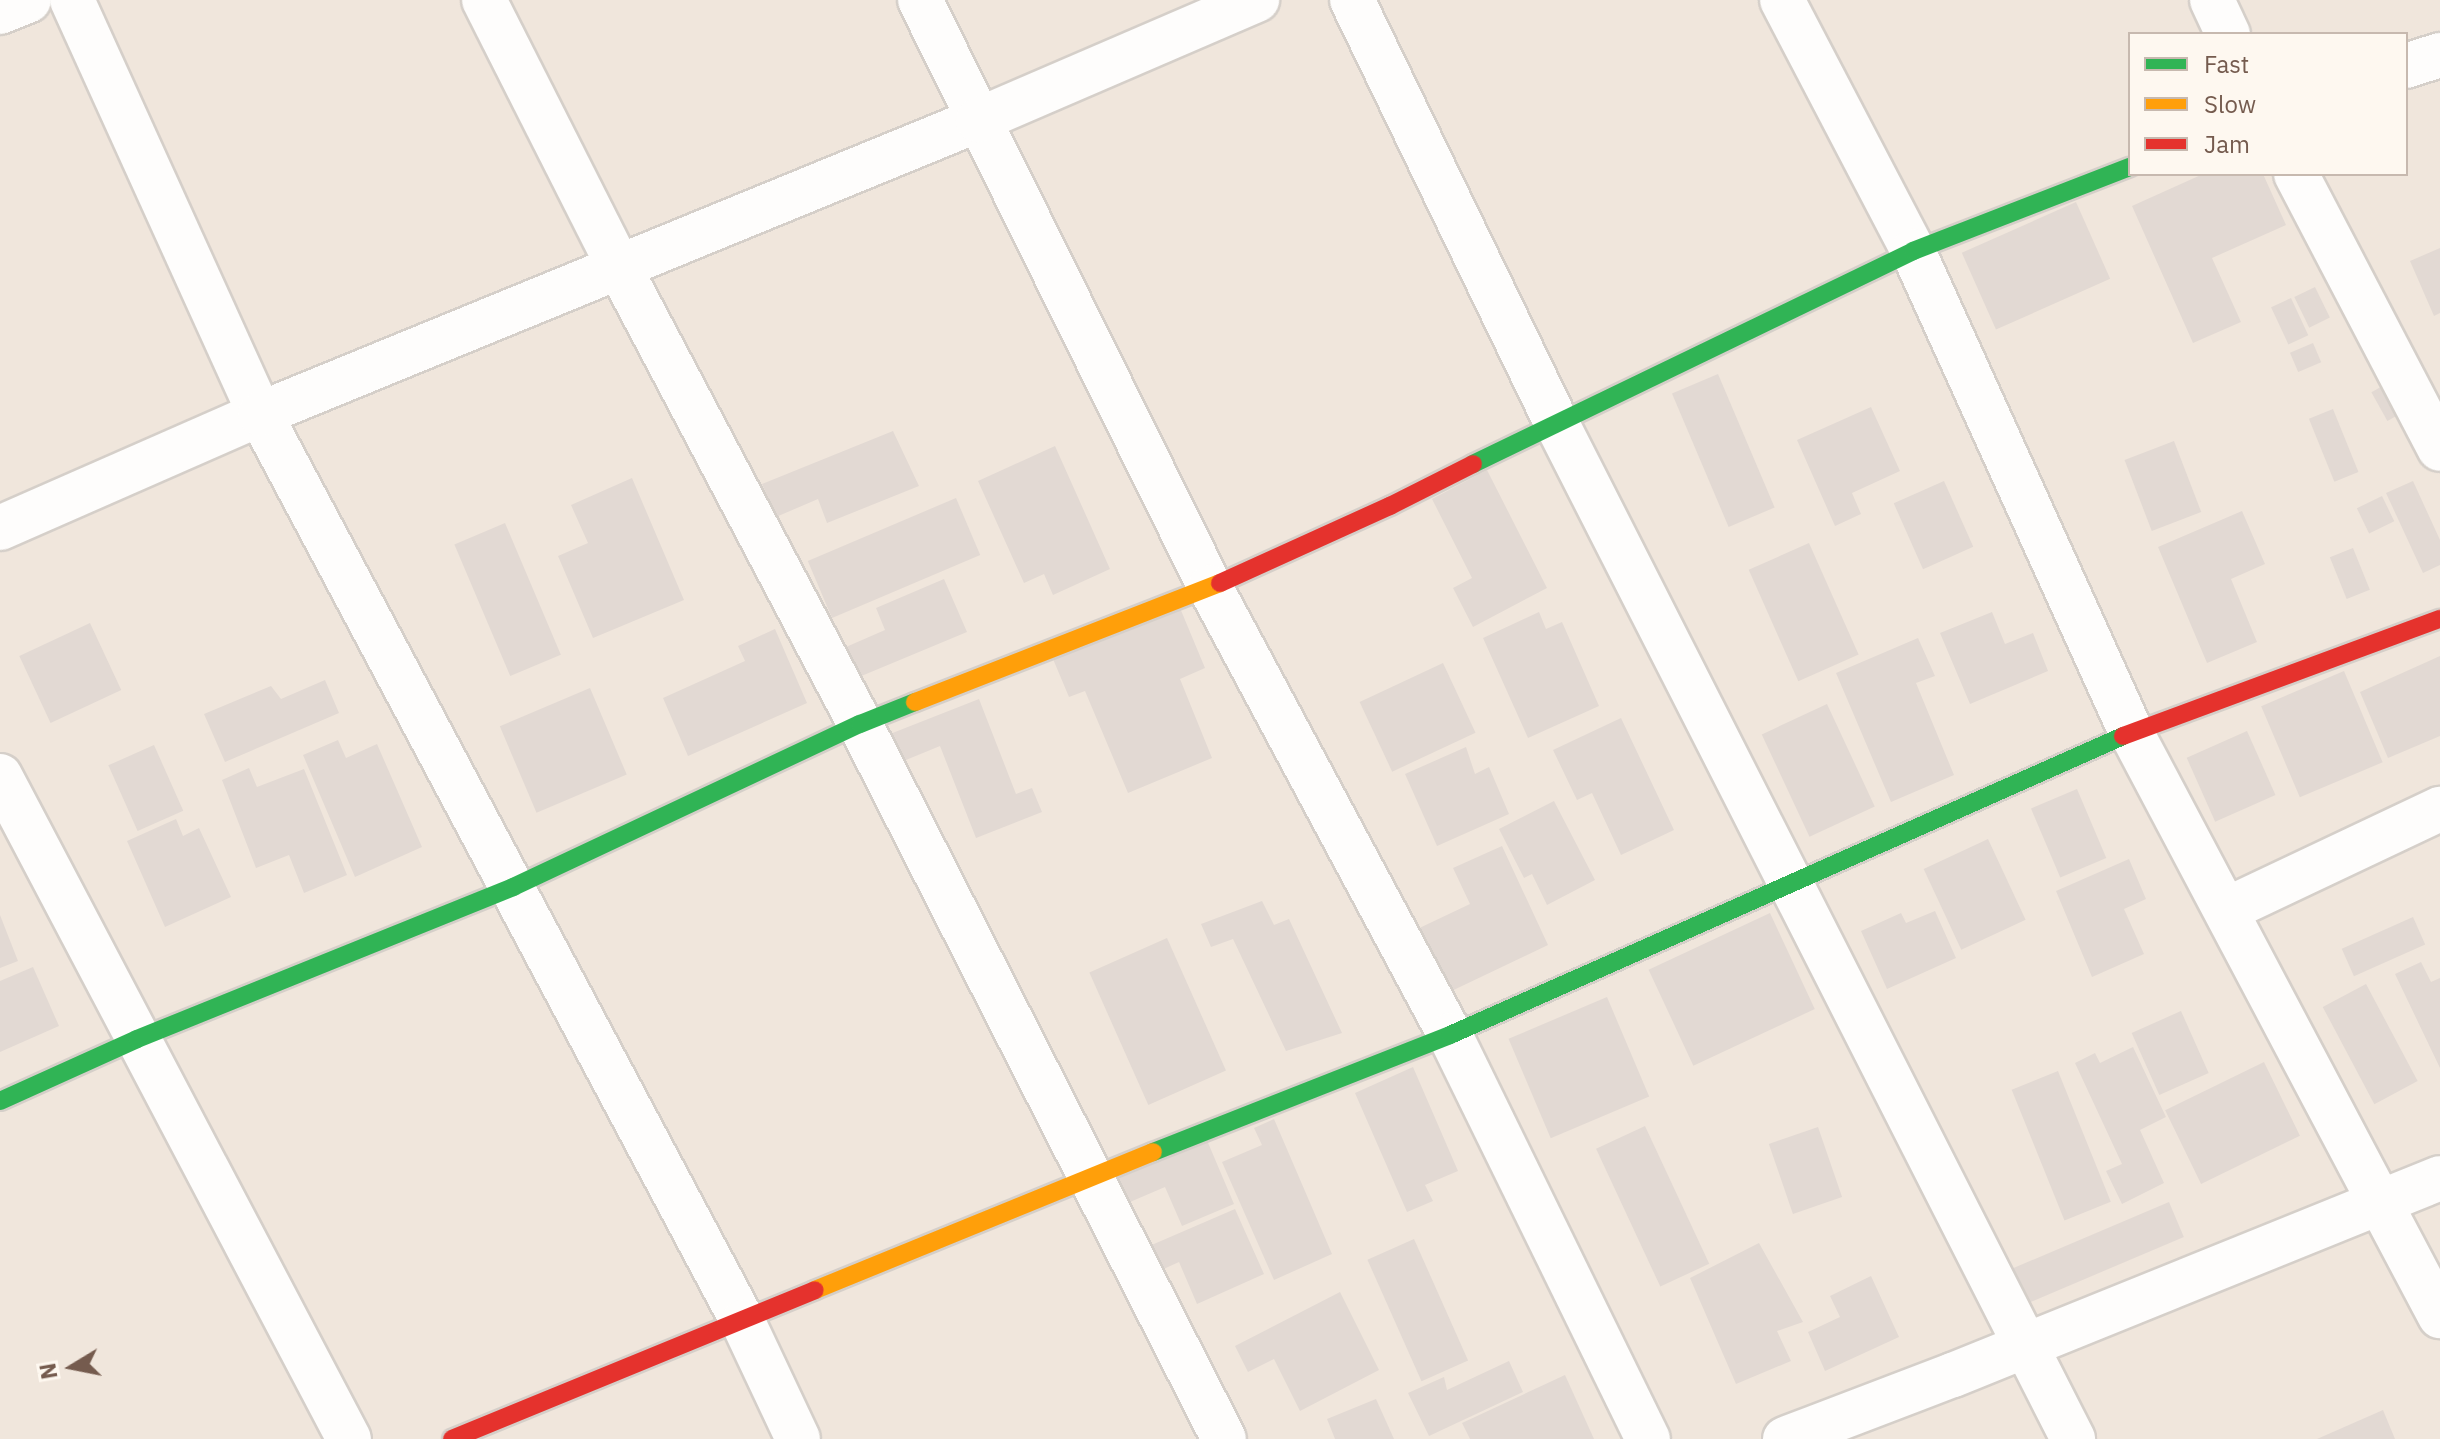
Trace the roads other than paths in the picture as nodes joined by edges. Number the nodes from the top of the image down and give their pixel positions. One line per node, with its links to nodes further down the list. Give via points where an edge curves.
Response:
1 (29, 0): 9 (street)
2 (72, 0): 18 (street)
3 (484, 0): 17 (street)
4 (920, 0): 13 (street)
5 (1257, 0): 13 (street)
6 (1352, 0): 19 (street)
7 (1782, 0): 16 (street)
8 (2212, 0): 10 (street)
9 (0, 12)
10 (2227, 32)
11 (2440, 55): 12 (street)
12 (2408, 65)
13 (978, 120): 17 (street); 22 (street)
14 (2128, 168): 16 (street)
15 (2297, 176): 20 (street)
16 (1913, 251): 19 (street); 25 (street)
17 (619, 267): 18 (street); 24 (street)
18 (260, 414): 21 (street); 29 (street)
19 (1556, 422): 22 (street, via 1390,506); 28 (street)
20 (2440, 449)
21 (0, 528)
22 (1210, 587): 24 (street); 31 (street)
23 (2440, 619): 25 (street)
24 (860, 724): 29 (street); 34 (street)
25 (2131, 732): 28 (street); 30 (street)
26 (0, 776): 32 (street)
27 (2440, 809): 30 (street)
28 (1789, 886): 31 (street); 39 (street)
29 (513, 887): 32 (street); 38 (street)
30 (2226, 910): 36 (street)
31 (1450, 1035): 34 (street); 44 (street)
32 (137, 1039): 33 (street); 40 (street)
33 (0, 1101)
34 (1091, 1176): 38 (street); 43 (street)
35 (2440, 1178): 36 (street)
36 (2381, 1204): 37 (street); 39 (street)
37 (2440, 1316)
38 (743, 1322): 41 (street); 42 (street)
39 (2025, 1346): 45 (street); 46 (street)
40 (349, 1439)
41 (452, 1439)
42 (798, 1439)
43 (1224, 1439)
44 (1648, 1439)
45 (1785, 1439)
46 (2073, 1439)

